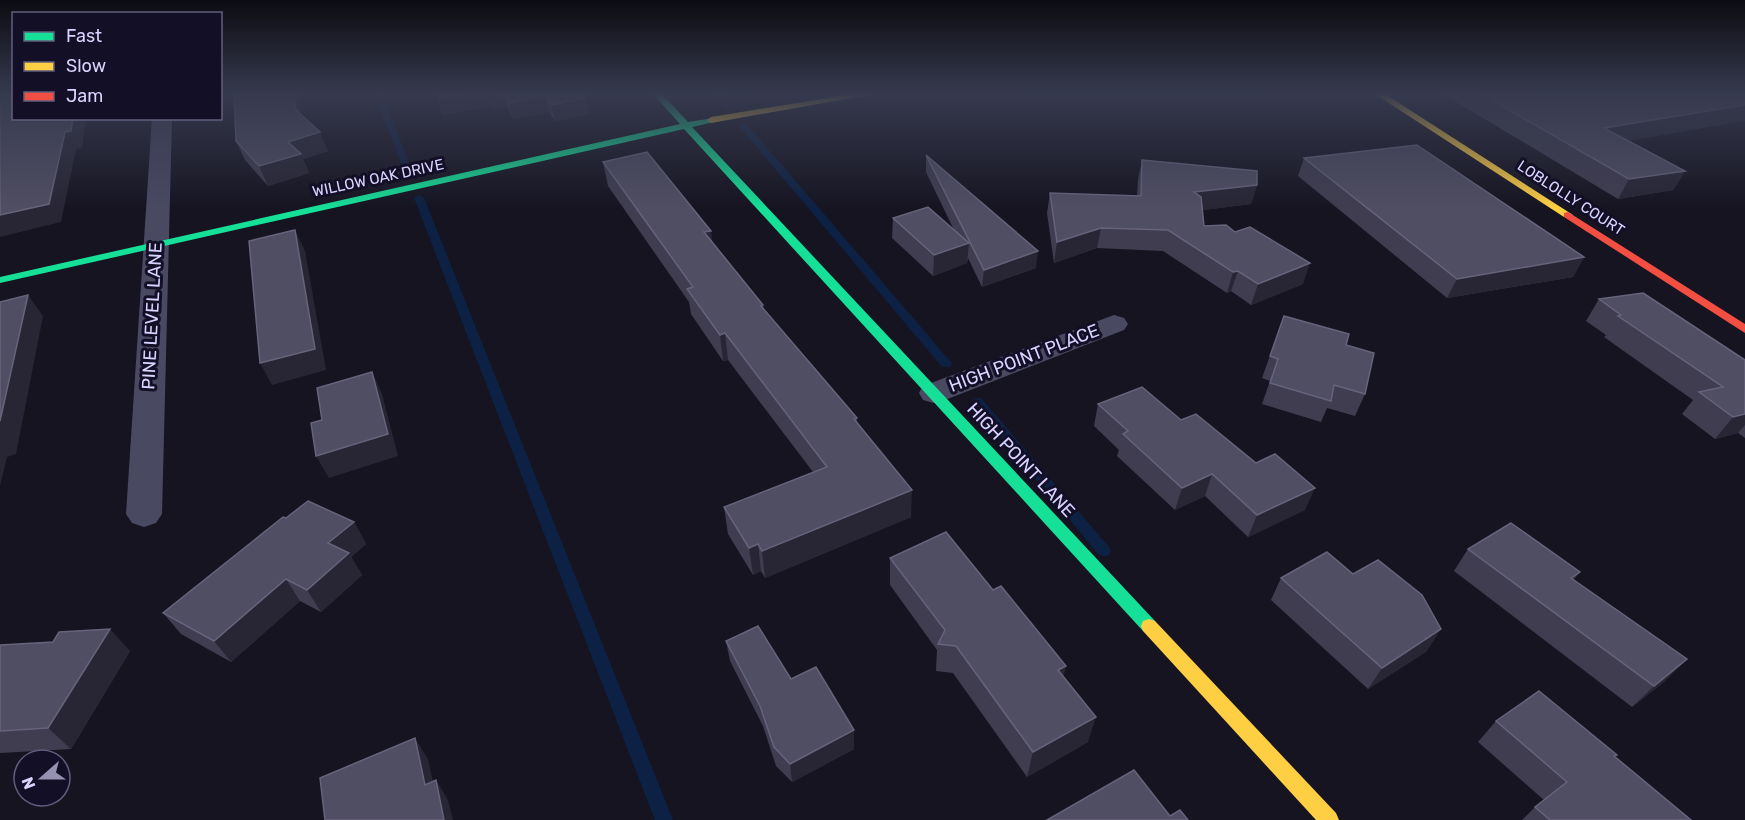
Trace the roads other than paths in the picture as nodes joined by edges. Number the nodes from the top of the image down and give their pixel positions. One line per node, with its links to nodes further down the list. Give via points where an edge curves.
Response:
1 (161, 132): 5 (street, PINE LEVEL LANE)
2 (654, 132): 5 (street, WILLOW OAK DRIVE)
3 (693, 132): 9 (street, HIGH POINT LANE)
4 (1439, 132): 8 (street, LOBLOLLY COURT)
5 (155, 245): 6 (street, WILLOW OAK DRIVE); 10 (street, PINE LEVEL LANE)
6 (0, 280)
7 (1114, 324): 9 (street, HIGH POINT PLACE)
8 (1745, 329)
9 (934, 393): 11 (street, HIGH POINT LANE)
10 (144, 514)
11 (1329, 820)

